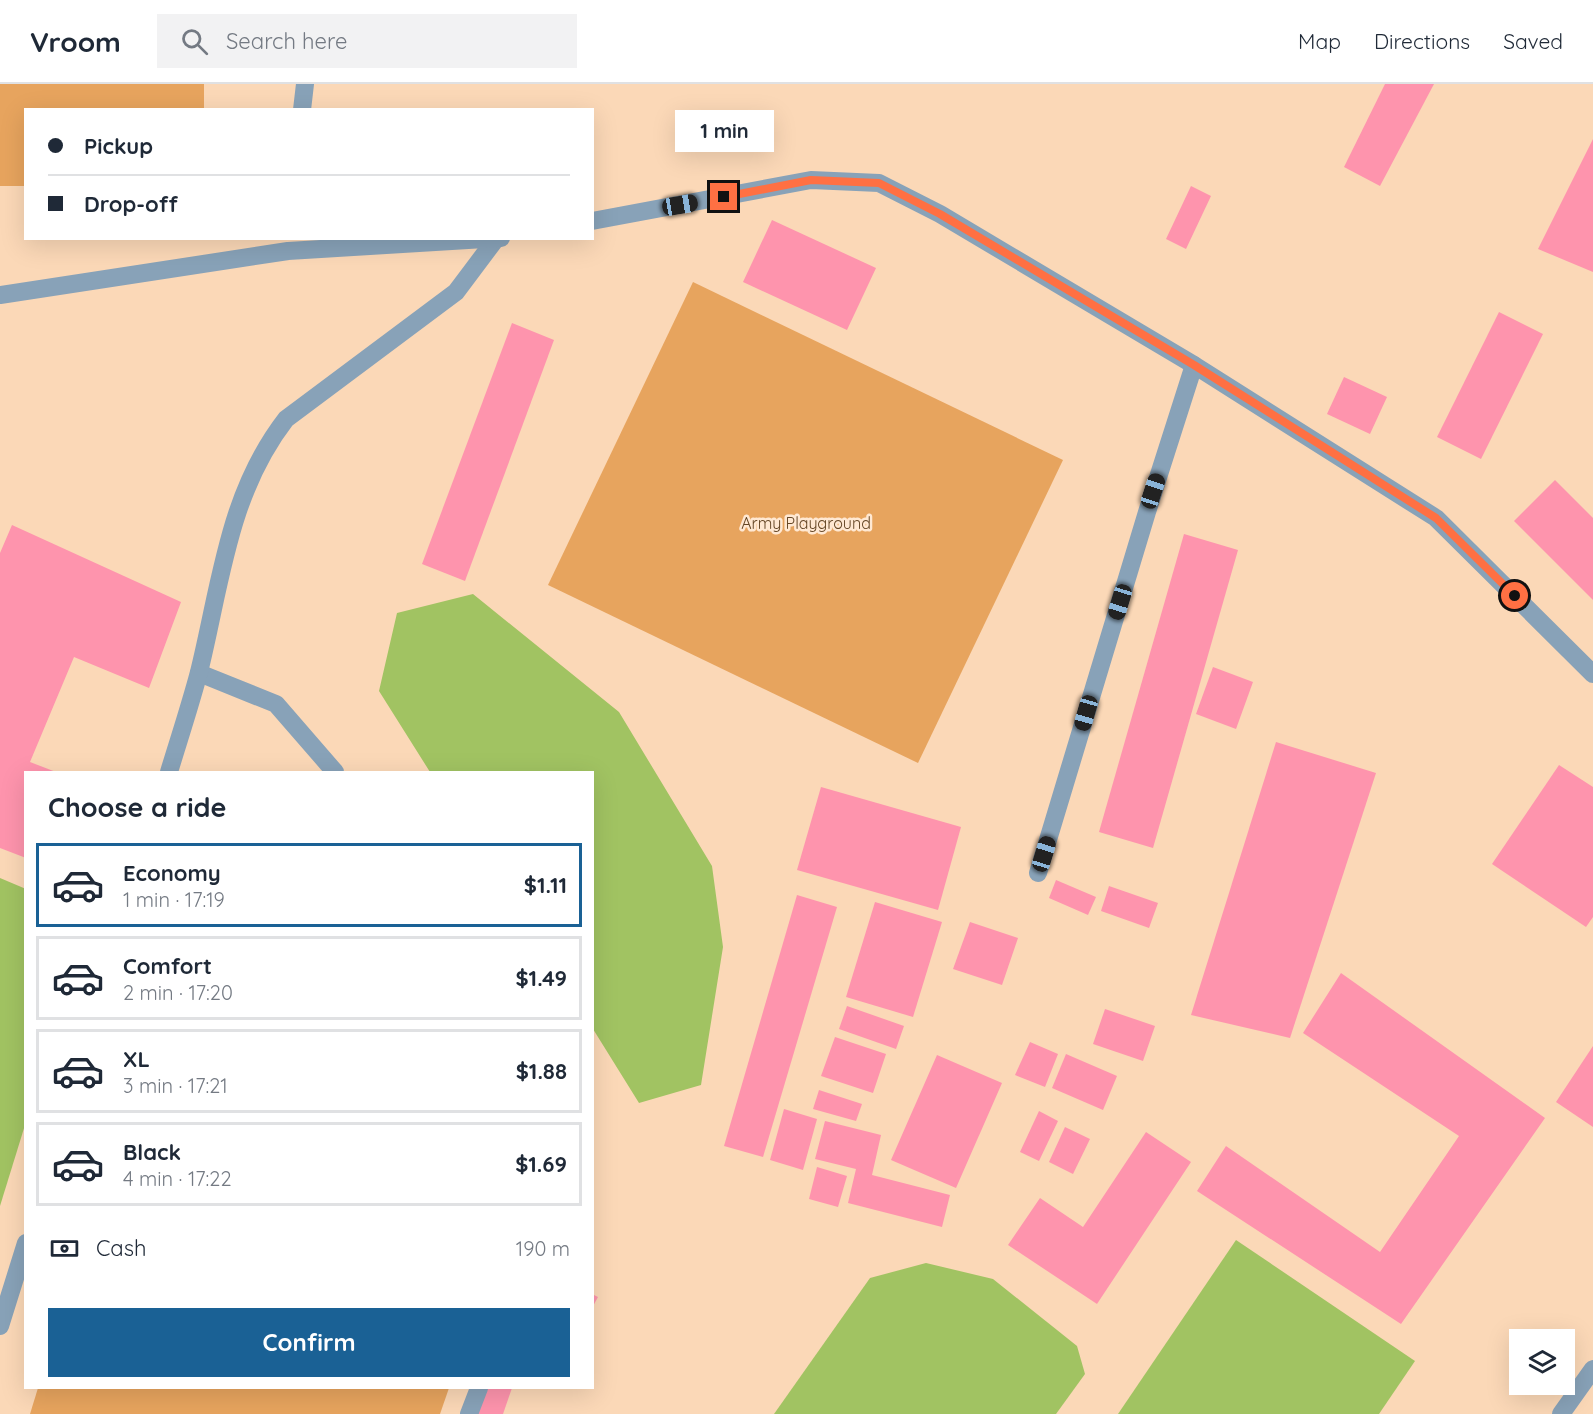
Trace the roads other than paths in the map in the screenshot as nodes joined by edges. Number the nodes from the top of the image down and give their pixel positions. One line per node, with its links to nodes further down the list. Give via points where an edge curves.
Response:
1 (305, 84): 2 (street)
2 (302, 108)
3 (594, 221): 8 (street, via 811,180 879,183 940,214)
4 (463, 240): 6 (street)
5 (497, 240): 9 (street, via 456,292 286,419 265,446 236,509)
6 (289, 245): 7 (street)
7 (0, 295)
8 (1194, 365): 10 (street, via 1436,518); 13 (street)
9 (199, 674): 11 (street); 12 (street, via 276,704)
10 (1593, 674)
11 (169, 771)
12 (334, 771)
13 (1038, 873)
14 (24, 1249): 15 (street)
15 (0, 1326)
16 (1593, 1369): 19 (street)
17 (478, 1389): 18 (street)
18 (469, 1414)
19 (1561, 1414)

